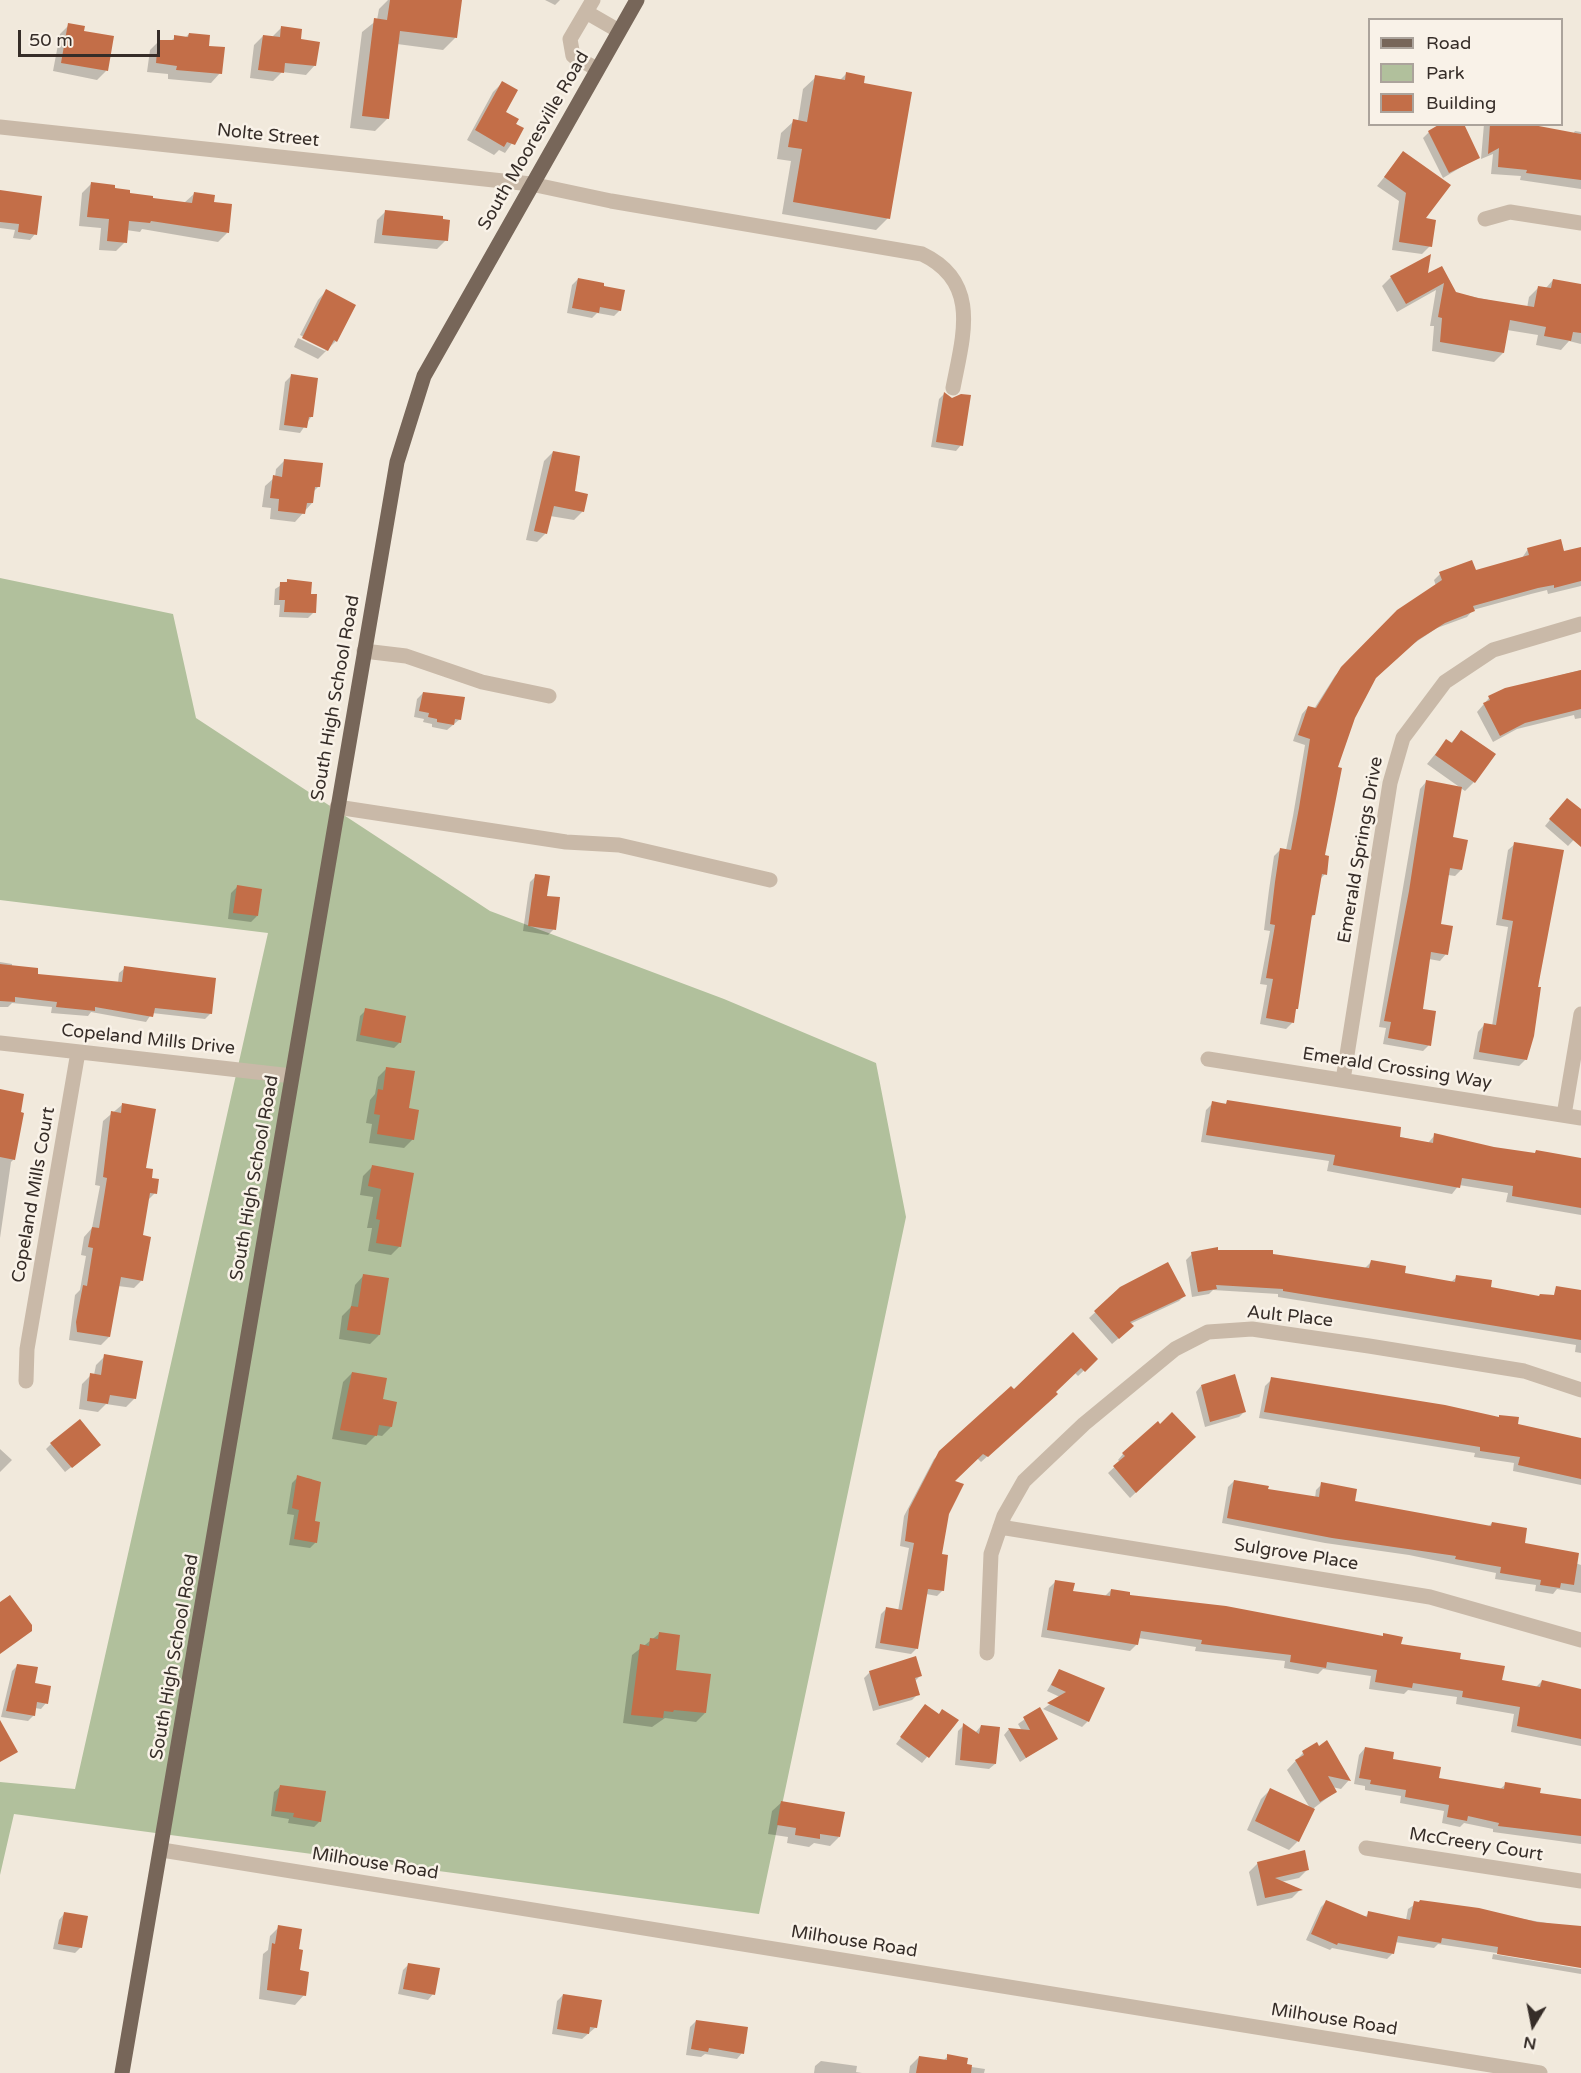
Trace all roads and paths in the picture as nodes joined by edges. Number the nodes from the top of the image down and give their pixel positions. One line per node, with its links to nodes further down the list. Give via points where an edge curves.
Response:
1 (637, 0): 3 (main road, South Mooresville Road)
2 (589, 6): 3 (street); 4 (street, via 570,39 573,56)
3 (619, 31): 4 (main road, South Mooresville Road)
4 (597, 69): 6 (main road, South Mooresville Road)
5 (0, 127): 6 (street, Nolte Street)
6 (531, 184): 9 (main road, South Mooresville Road); 10 (street, Nolte Street, via 922,254 955,279 963,311 963,335)
7 (1485, 219): 8 (street, via 1510,212)
8 (1581, 223)
9 (466, 301): 12 (main road, South High School Road, via 424,376 402,441)
10 (953, 388)
11 (1581, 624): 21 (street, Emerald Springs Drive, via 1493,650 1445,682 1403,738 1389,783)
12 (364, 651): 13 (street, via 406,656 482,682); 14 (main road, South High School Road)
13 (549, 696)
14 (337, 807): 15 (street, via 566,842 619,845); 20 (main road, South High School Road)
15 (770, 880)
16 (1581, 1014): 22 (street)
17 (0, 1043): 18 (street, Copeland Mills Drive)
18 (78, 1052): 20 (street, Copeland Mills Drive); 24 (street, Copeland Mills Court, via 26,1358)
19 (1208, 1059): 21 (street, Emerald Crossing Way)
20 (292, 1076): 30 (main road, South High School Road)
21 (1343, 1080): 22 (street, Emerald Crossing Way)
22 (1564, 1115): 23 (street, Emerald Crossing Way)
23 (1581, 1118)
24 (26, 1381)
25 (1581, 1389): 26 (street, Ault Place, via 1524,1371 1369,1346 1252,1329 1208,1332 1175,1349 1084,1424 1024,1481)
26 (1000, 1527): 27 (street, Sulgrove Place, via 1430,1596); 28 (street, Ault Place, via 991,1554)
27 (1581, 1640)
28 (987, 1653)
29 (1366, 1848): 31 (street, McCreery Court)
30 (162, 1850): 32 (main road, South High School Road); 33 (street, Milhouse Road)
31 (1581, 1881)
32 (122, 2073)
33 (1540, 2073)

